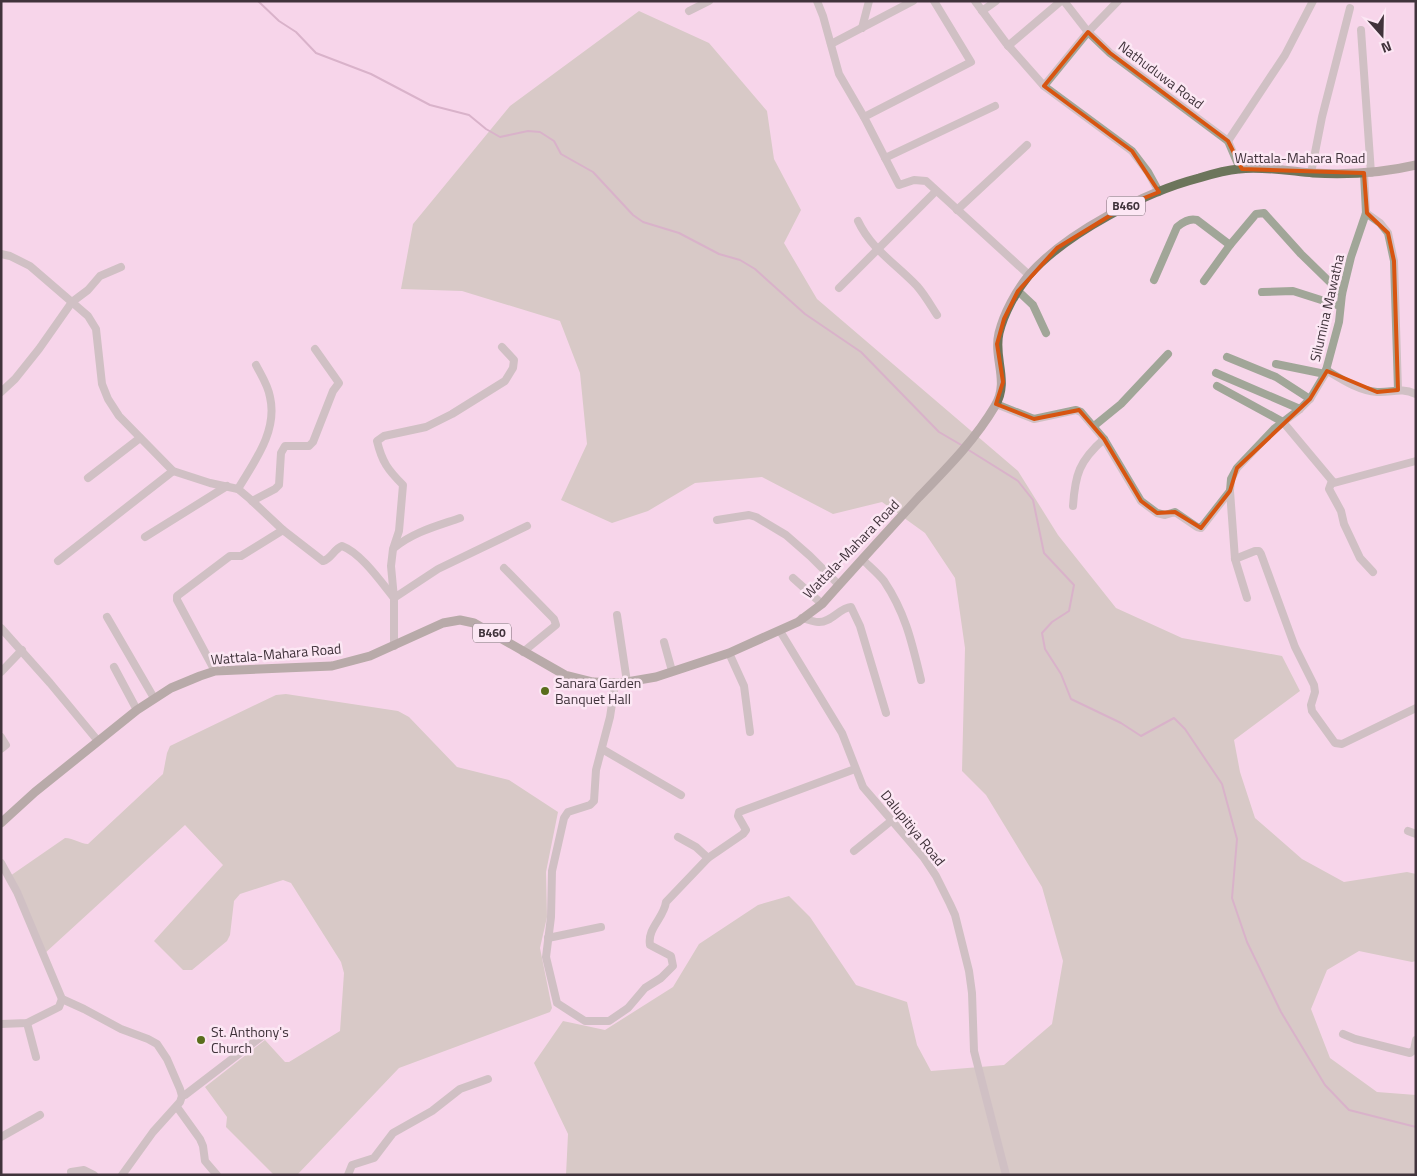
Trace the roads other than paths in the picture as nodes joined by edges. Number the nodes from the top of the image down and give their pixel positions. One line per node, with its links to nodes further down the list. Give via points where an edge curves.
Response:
1 (709, 1): 12 (street)
2 (817, 1): 17 (street)
3 (869, 1): 14 (street)
4 (912, 1): 14 (street)
5 (934, 1): 21 (street, via 971,62)
6 (975, 1): 13 (street)
7 (996, 1): 13 (street)
8 (1062, 1): 16 (street, Nathuduwa Road); 18 (street)
9 (1118, 1): 16 (street)
10 (1313, 1): 22 (street, via 1284,55)
11 (1350, 8): 27 (street)
12 (689, 11)
13 (982, 11): 18 (street)
14 (862, 28): 17 (street)
15 (1361, 30): 28 (street, Silumina Mawatha)
16 (1088, 32): 19 (street); 22 (street, Nathuduwa Road, via 1110,54)
17 (831, 44): 21 (street, via 839,74)
18 (1008, 46): 19 (street)
19 (1044, 86): 30 (street, via 1132,151)
20 (995, 106): 24 (street)
21 (864, 117): 24 (street)
22 (1228, 141): 26 (street, Nathuduwa Road)
23 (1028, 145): 31 (street)
24 (884, 158): 29 (street, via 899,185 914,180 926,181)
25 (1416, 165): 28 (main road, Wattala-Mahara Road / B460)
26 (1240, 168): 27 (main road, Wattala-Mahara Road / B460); 30 (main road, Wattala-Mahara Road / B460, via 1197,178)
27 (1311, 173): 28 (main road, Wattala-Mahara Road / B460)
28 (1367, 173): 32 (street, Silumina Mawatha)
29 (936, 191): 31 (street); 35 (street)
30 (1159, 192): 38 (main road, Wattala-Mahara Road / B460, via 1129,204 1057,248)
31 (957, 210): 38 (street)
32 (1366, 213): 44 (street, Silumina Mawatha); 58 (street, via 1388,233 1394,261)
33 (858, 220): 35 (street, via 864,234)
34 (1230, 245): 39 (street, via 1197,220 1182,223 1177,227); 40 (street); 44 (street, via 1256,214 1264,213)
35 (878, 250): 41 (street); 47 (street, via 918,287)
36 (1, 254): 45 (street, via 30,266)
37 (121, 268): 45 (street, via 100,276)
38 (1029, 276): 42 (main road, Wattala-Mahara Road / B460)
39 (1154, 280)
40 (1204, 281)
41 (839, 288)
42 (1018, 291): 48 (street, via 1033,306); 62 (main road, Wattala-Mahara Road / B460, via 999,334 997,354 1003,382)
43 (1262, 292): 46 (street, via 1293,291)
44 (1342, 294): 46 (street, Silumina Mawatha)
45 (72, 302): 59 (street, via 39,349); 66 (street, via 88,316 96,329 102,384 108,399 118,416)
46 (1340, 306): 55 (street, Silumina Mawatha, via 1339,322)
47 (937, 315)
48 (1046, 333)
49 (502, 347): 82 (street, via 514,360 514,368 505,381 426,427 384,436 377,441 381,458 403,485 399,531)
50 (315, 349): 75 (street, via 339,383 313,442 309,446 285,446 281,452 279,485)
51 (1168, 354): 65 (street, via 1121,404)
52 (1228, 357): 61 (street, via 1276,377)
53 (1276, 364): 55 (street)
54 (256, 365): 73 (street, via 271,398 270,423 263,447)
55 (1325, 372): 58 (street, via 1377,392); 61 (street, Silumina Mawatha)
56 (1216, 373): 63 (street)
57 (1217, 386): 64 (street)
58 (1398, 390): 60 (street)
59 (1, 392)
60 (1416, 394)
61 (1310, 400): 63 (street, Silumina Mawatha)
62 (996, 404): 65 (street, Silumina Mawatha, via 1034,419 1076,410); 83 (main road, Wattala-Mahara Road / B460, via 975,437)
63 (1300, 409): 64 (street, Silumina Mawatha)
64 (1283, 422): 71 (street); 74 (street, Silumina Mawatha, via 1237,468 1231,479)
65 (1094, 426): 67 (street, Silumina Mawatha)
66 (140, 438): 69 (street); 70 (street)
67 (1104, 439): 74 (street, Silumina Mawatha, via 1141,501 1157,513 1175,512 1201,528); 76 (street, via 1080,467 1074,484)
68 (1416, 460): 71 (street)
69 (174, 471): 72 (street); 85 (street)
70 (88, 478)
71 (1332, 481): 87 (street, via 1330,489 1344,524 1360,558)
72 (227, 486): 73 (street); 81 (street)
73 (238, 489): 75 (street)
74 (1230, 491): 84 (street)
75 (252, 501): 80 (street)
76 (1073, 506)
77 (460, 518): 82 (street, via 402,541)
78 (717, 520): 89 (street, via 749,514 756,517 786,535)
79 (527, 526): 90 (street, via 438,569)
80 (283, 530): 90 (street, via 323,562 338,548 347,548); 104 (street, via 241,556 230,556 177,596)
81 (145, 537)
82 (393, 549): 90 (street)
83 (862, 559): 89 (main road, Wattala-Mahara Road / B460); 107 (street, via 883,580 908,626)
84 (1235, 559): 91 (street); 111 (street, via 1255,551 1261,554 1295,647 1314,685 1312,711 1335,743 1342,744)
85 (58, 561)
86 (504, 568): 101 (street, via 554,619 556,625)
87 (1373, 572)
88 (793, 578): 92 (street)
89 (839, 585): 92 (main road, Wattala-Mahara Road / B460)
90 (394, 598): 99 (street)
91 (1247, 598)
92 (822, 604): 95 (main road, Wattala-Mahara Road / B460)
93 (617, 614): 108 (street)
94 (107, 616): 110 (street)
95 (802, 618): 97 (main road, Wattala-Mahara Road / B460); 113 (street, via 826,621 851,607 860,626)
96 (1, 628): 100 (street)
97 (780, 632): 102 (main road, Wattala-Mahara Road / B460); 119 (street, Dalupitiya Road, via 842,733)
98 (664, 642): 105 (street)
99 (394, 646): 101 (main road, Wattala-Mahara Road / B460, via 443,623 460,620 474,623); 104 (main road, Wattala-Mahara Road / B460, via 332,666)
100 (22, 650): 106 (street); 116 (street)
101 (523, 652): 109 (main road, Wattala-Mahara Road / B460, via 565,676)
102 (729, 653): 105 (main road, Wattala-Mahara Road / B460); 114 (street, via 744,686)
103 (114, 667): 112 (street)
104 (215, 671): 110 (main road, Wattala-Mahara Road / B460)
105 (672, 671): 108 (main road, Wattala-Mahara Road / B460)
106 (1, 672)
107 (921, 680)
108 (627, 682): 109 (main road, Wattala-Mahara Road / B460)
109 (615, 684): 118 (street)
110 (154, 698): 112 (main road, Wattala-Mahara Road / B460)
111 (1416, 708)
112 (137, 710): 116 (main road, Wattala-Mahara Road / B460)
113 (886, 712)
114 (750, 732)
115 (1, 737): 117 (street, via 6,745)
116 (98, 741): 122 (main road, Wattala-Mahara Road / B460)
117 (1, 749)
118 (602, 749): 120 (street); 128 (street, via 596,770 594,801 568,812 564,818 552,871)
119 (855, 769): 121 (street, Dalupitiya Road, via 863,787); 125 (street, via 739,812 746,830)
120 (681, 795)
121 (891, 821): 124 (street); 146 (street, Dalupitiya Road, via 924,858 955,915 969,971 974,1051)
122 (1, 824)
123 (678, 837): 125 (street)
124 (854, 851)
125 (708, 858): 128 (street, via 666,902 665,910 648,938 650,945 671,956 672,966 645,988 628,1008 609,1021 585,1021 557,1003 546,957)
126 (1, 863): 129 (street, via 17,892)
127 (602, 927): 128 (street)
128 (548, 938)
129 (62, 999): 130 (street, via 59,1007); 137 (street, via 157,1044 167,1059)
130 (27, 1023): 131 (street); 135 (street)
131 (1, 1024)
132 (1343, 1034): 134 (street, via 1410,1053)
133 (262, 1036): 137 (street)
134 (1416, 1040)
135 (36, 1057)
136 (488, 1079): 145 (street, via 460,1089 432,1111 392,1133 374,1158 352,1165)
137 (182, 1096): 138 (street)
138 (177, 1107): 143 (street, via 153,1132); 144 (street, via 200,1139 205,1161)
139 (40, 1115): 140 (street)
140 (1, 1137)
141 (71, 1172): 142 (street, via 84,1170)
142 (94, 1175)
143 (122, 1175)
144 (217, 1175)
145 (348, 1175)
146 (1006, 1175)

